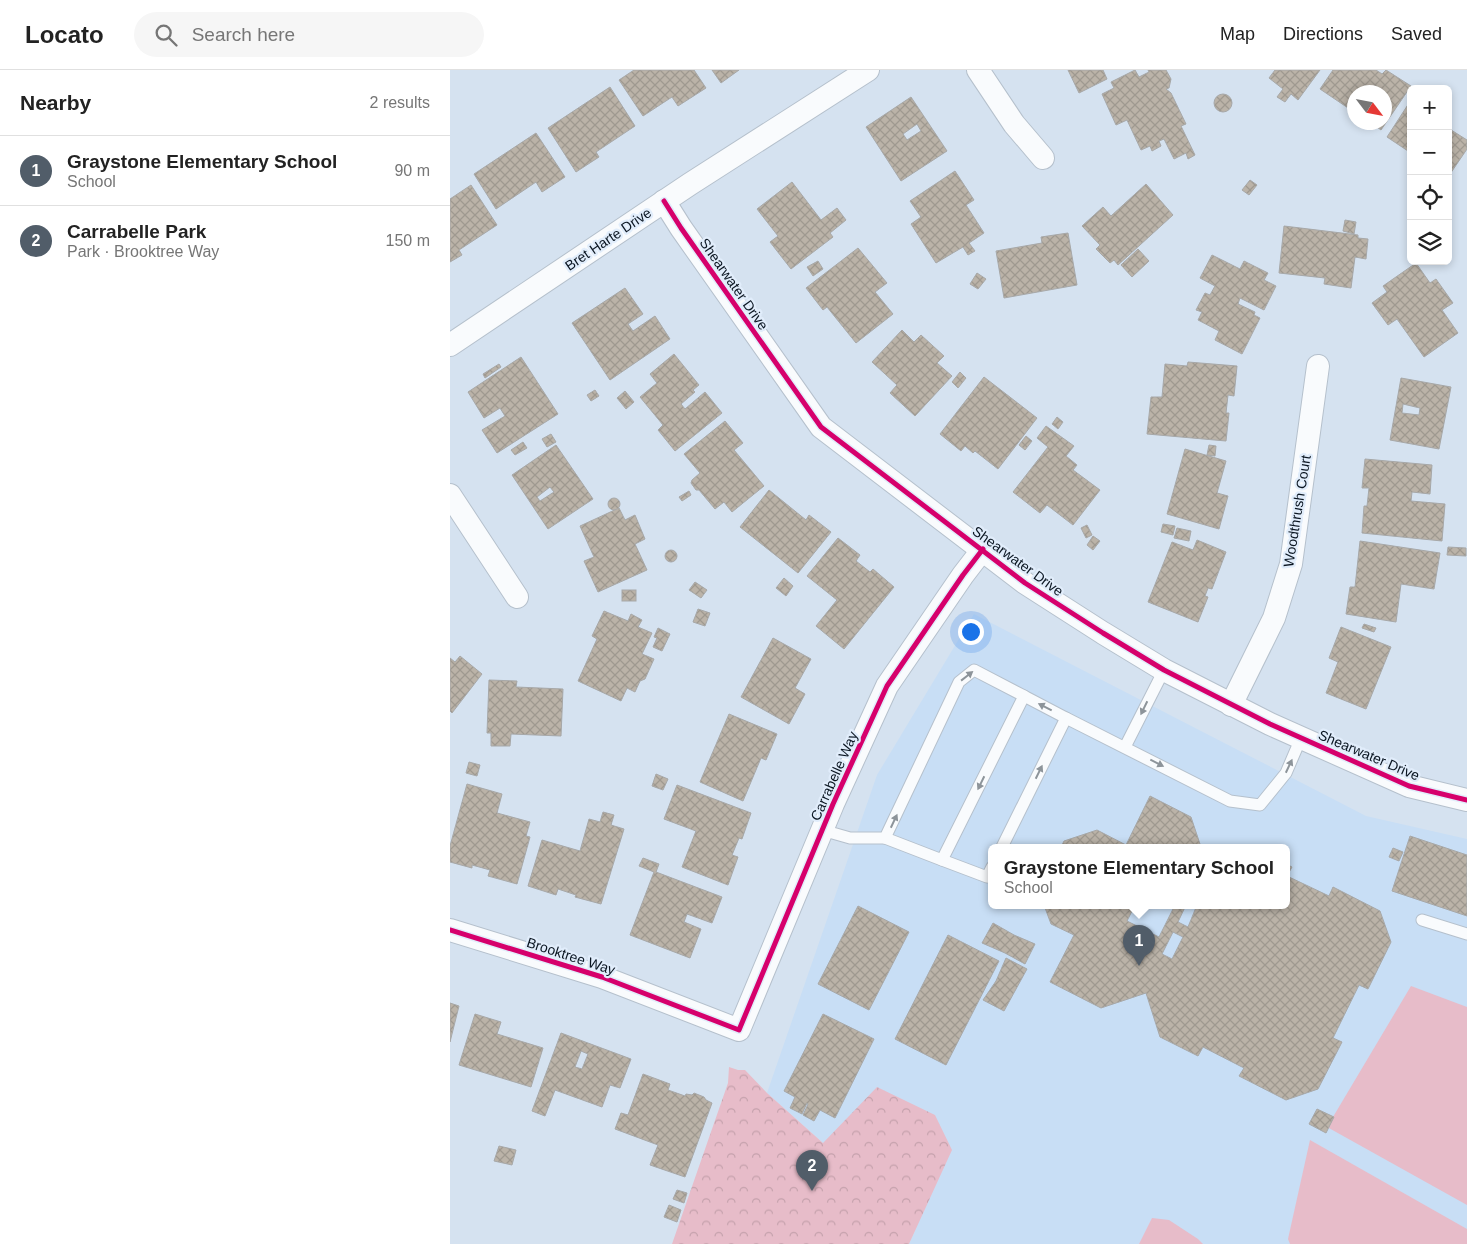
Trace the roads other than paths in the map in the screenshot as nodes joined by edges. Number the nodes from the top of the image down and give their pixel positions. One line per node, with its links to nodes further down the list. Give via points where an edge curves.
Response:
1 (868, 70): 4 (street, Bret Harte Drive)
2 (978, 70): 3 (street, via 1014,124)
3 (1043, 158)
4 (664, 201): 5 (street, Bret Harte Drive); 8 (street, Shearwater Drive, via 821,427)
5 (450, 345)
6 (1318, 366): 12 (street, Woodthrush Court, via 1291,564 1274,618)
7 (450, 495): 9 (street)
8 (983, 549): 10 (street, Shearwater Drive, via 1025,583); 17 (street, Carrabelle Way, via 887,686)
9 (517, 596)
10 (1164, 670): 12 (street, Shearwater Drive); 15 (lane, one-way to 15)
11 (1024, 696): 13 (lane, one-way to 11); 18 (lane, one-way to 11, via 959,682 974,670); 20 (lane, one-way to 20)
12 (1231, 705): 14 (street, Shearwater Drive)
13 (1066, 718): 15 (lane); 19 (lane, one-way to 13)
14 (1301, 738): 15 (lane, one-way to 14, via 1230,801 1260,805 1286,773); 16 (street, Shearwater Drive, via 1409,786)
15 (1125, 747)
16 (1467, 800)
17 (822, 830): 18 (lane, via 850,838); 25 (street, Carrabelle Way)
18 (885, 838): 20 (lane)
19 (1003, 844)
20 (942, 860): 21 (lane)
21 (988, 875)
22 (1422, 920): 24 (lane)
23 (450, 930): 25 (street, Brooktree Way, via 602,977)
24 (1467, 934)
25 (739, 1030)

